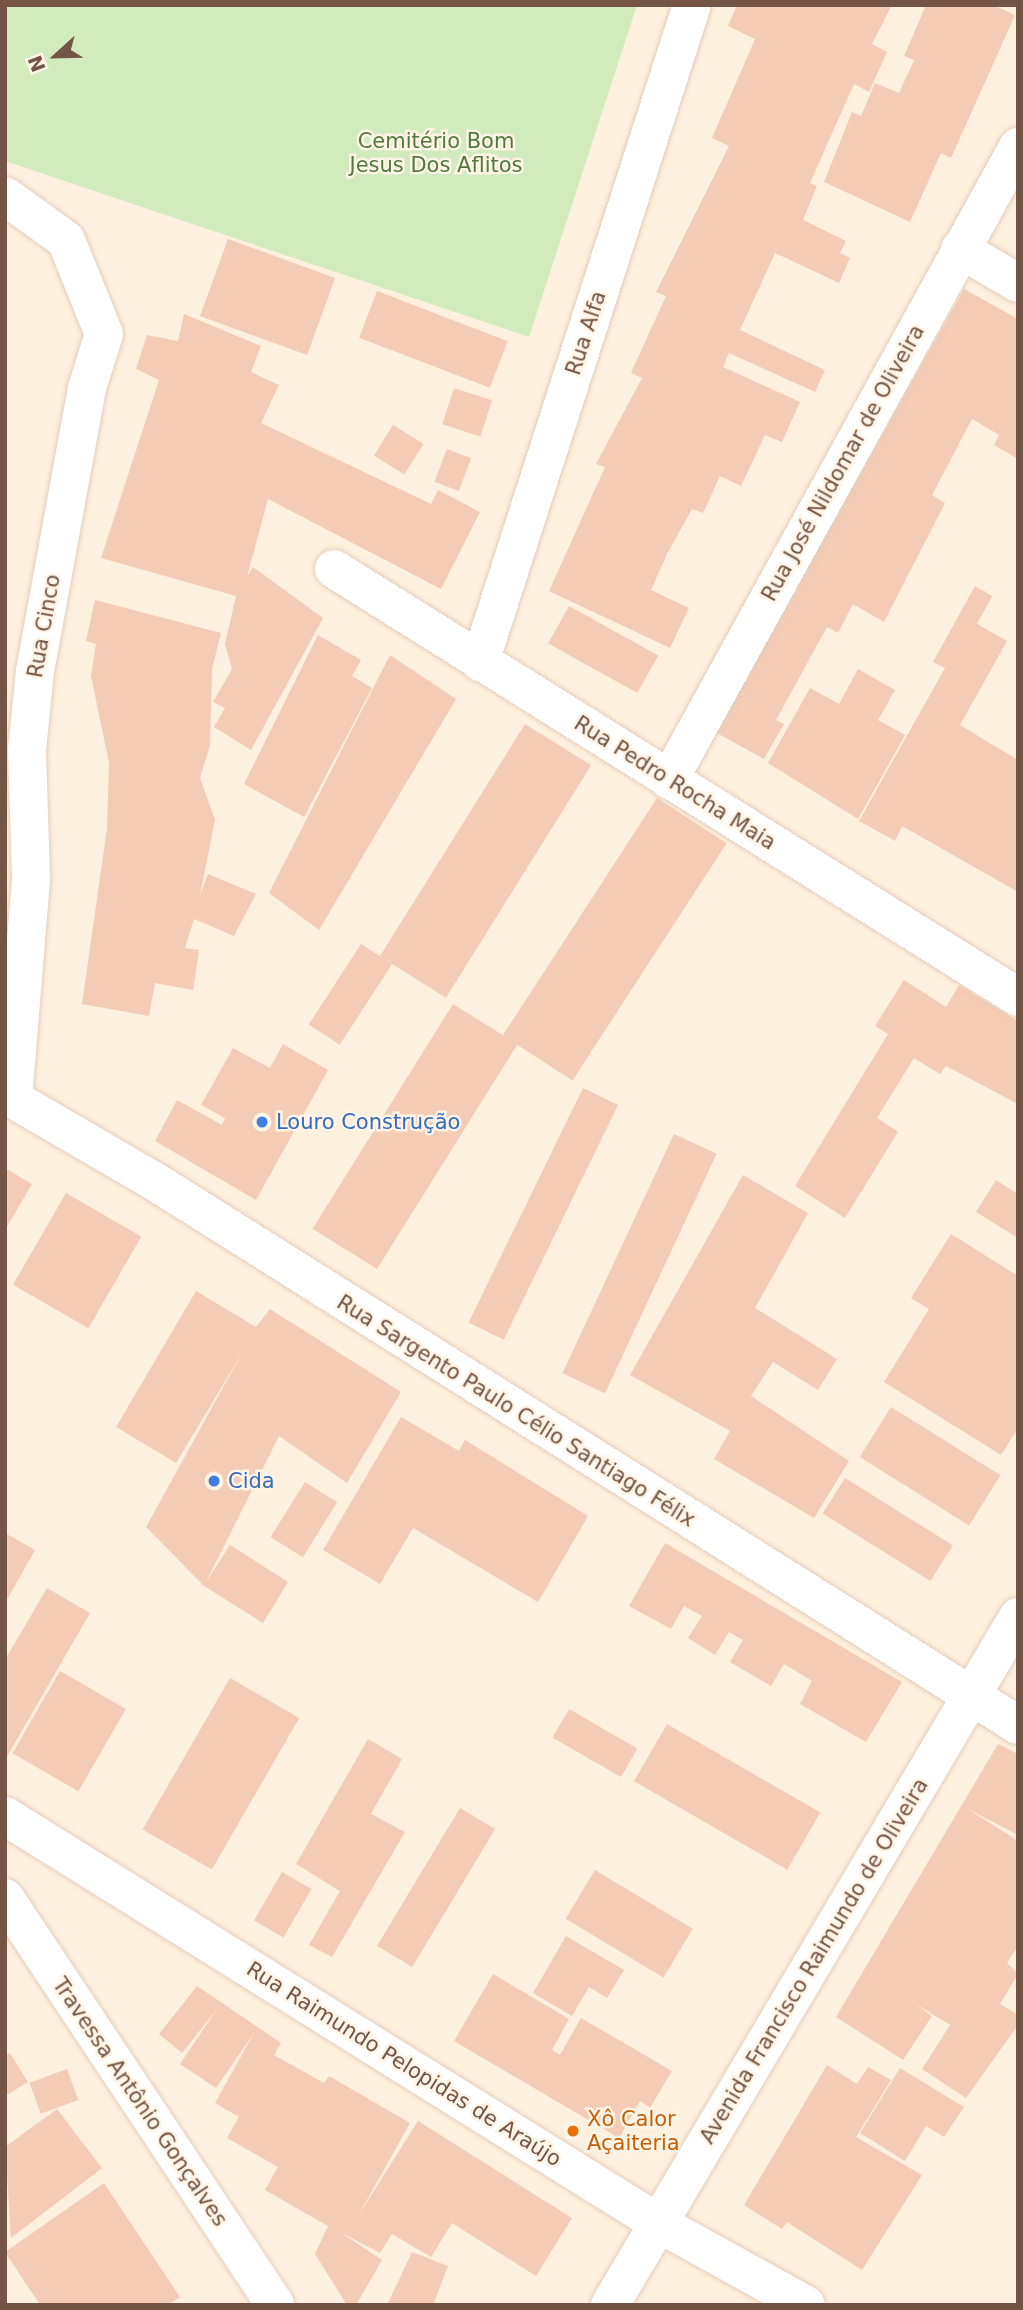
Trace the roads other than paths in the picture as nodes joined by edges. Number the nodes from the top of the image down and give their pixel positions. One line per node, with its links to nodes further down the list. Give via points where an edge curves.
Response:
1 (692, 5): 7 (street, Rua Alfa)
2 (1018, 148): 4 (street, Rua José Nildomar de Oliveira)
3 (5, 196): 10 (street, Rua Cinco, via 66,240 104,334 87,388 35,671 27,750 31,880)
4 (960, 249): 5 (street); 8 (street, Rua José Nildomar de Oliveira)
5 (1018, 283)
6 (334, 569): 7 (street, Rua Pedro Rocha Maia)
7 (481, 662): 8 (street, Rua Pedro Rocha Maia)
8 (669, 779): 9 (street, Rua Pedro Rocha Maia)
9 (1018, 997)
10 (13, 1099): 12 (street, Rua Sargento Paulo Célio Santiago Félix, via 155,1181)
11 (1018, 1617): 12 (street, Avenida Francisco Raimundo de Oliveira)
12 (969, 1700): 13 (street, Rua Sargento Paulo Célio Santiago Félix); 16 (street, Avenida Francisco Raimundo de Oliveira)
13 (1018, 1725)
14 (5, 1816): 16 (street, Rua Raimundo Pelopidas de Araújo)
15 (5, 1898): 17 (street, Travessa Antônio Gonçalves)
16 (658, 2223): 18 (street, Avenida Francisco Raimundo de Oliveira); 19 (street, Rua Raimundo Pelopidas de Araújo)
17 (275, 2305)
18 (610, 2305)
19 (806, 2305)

